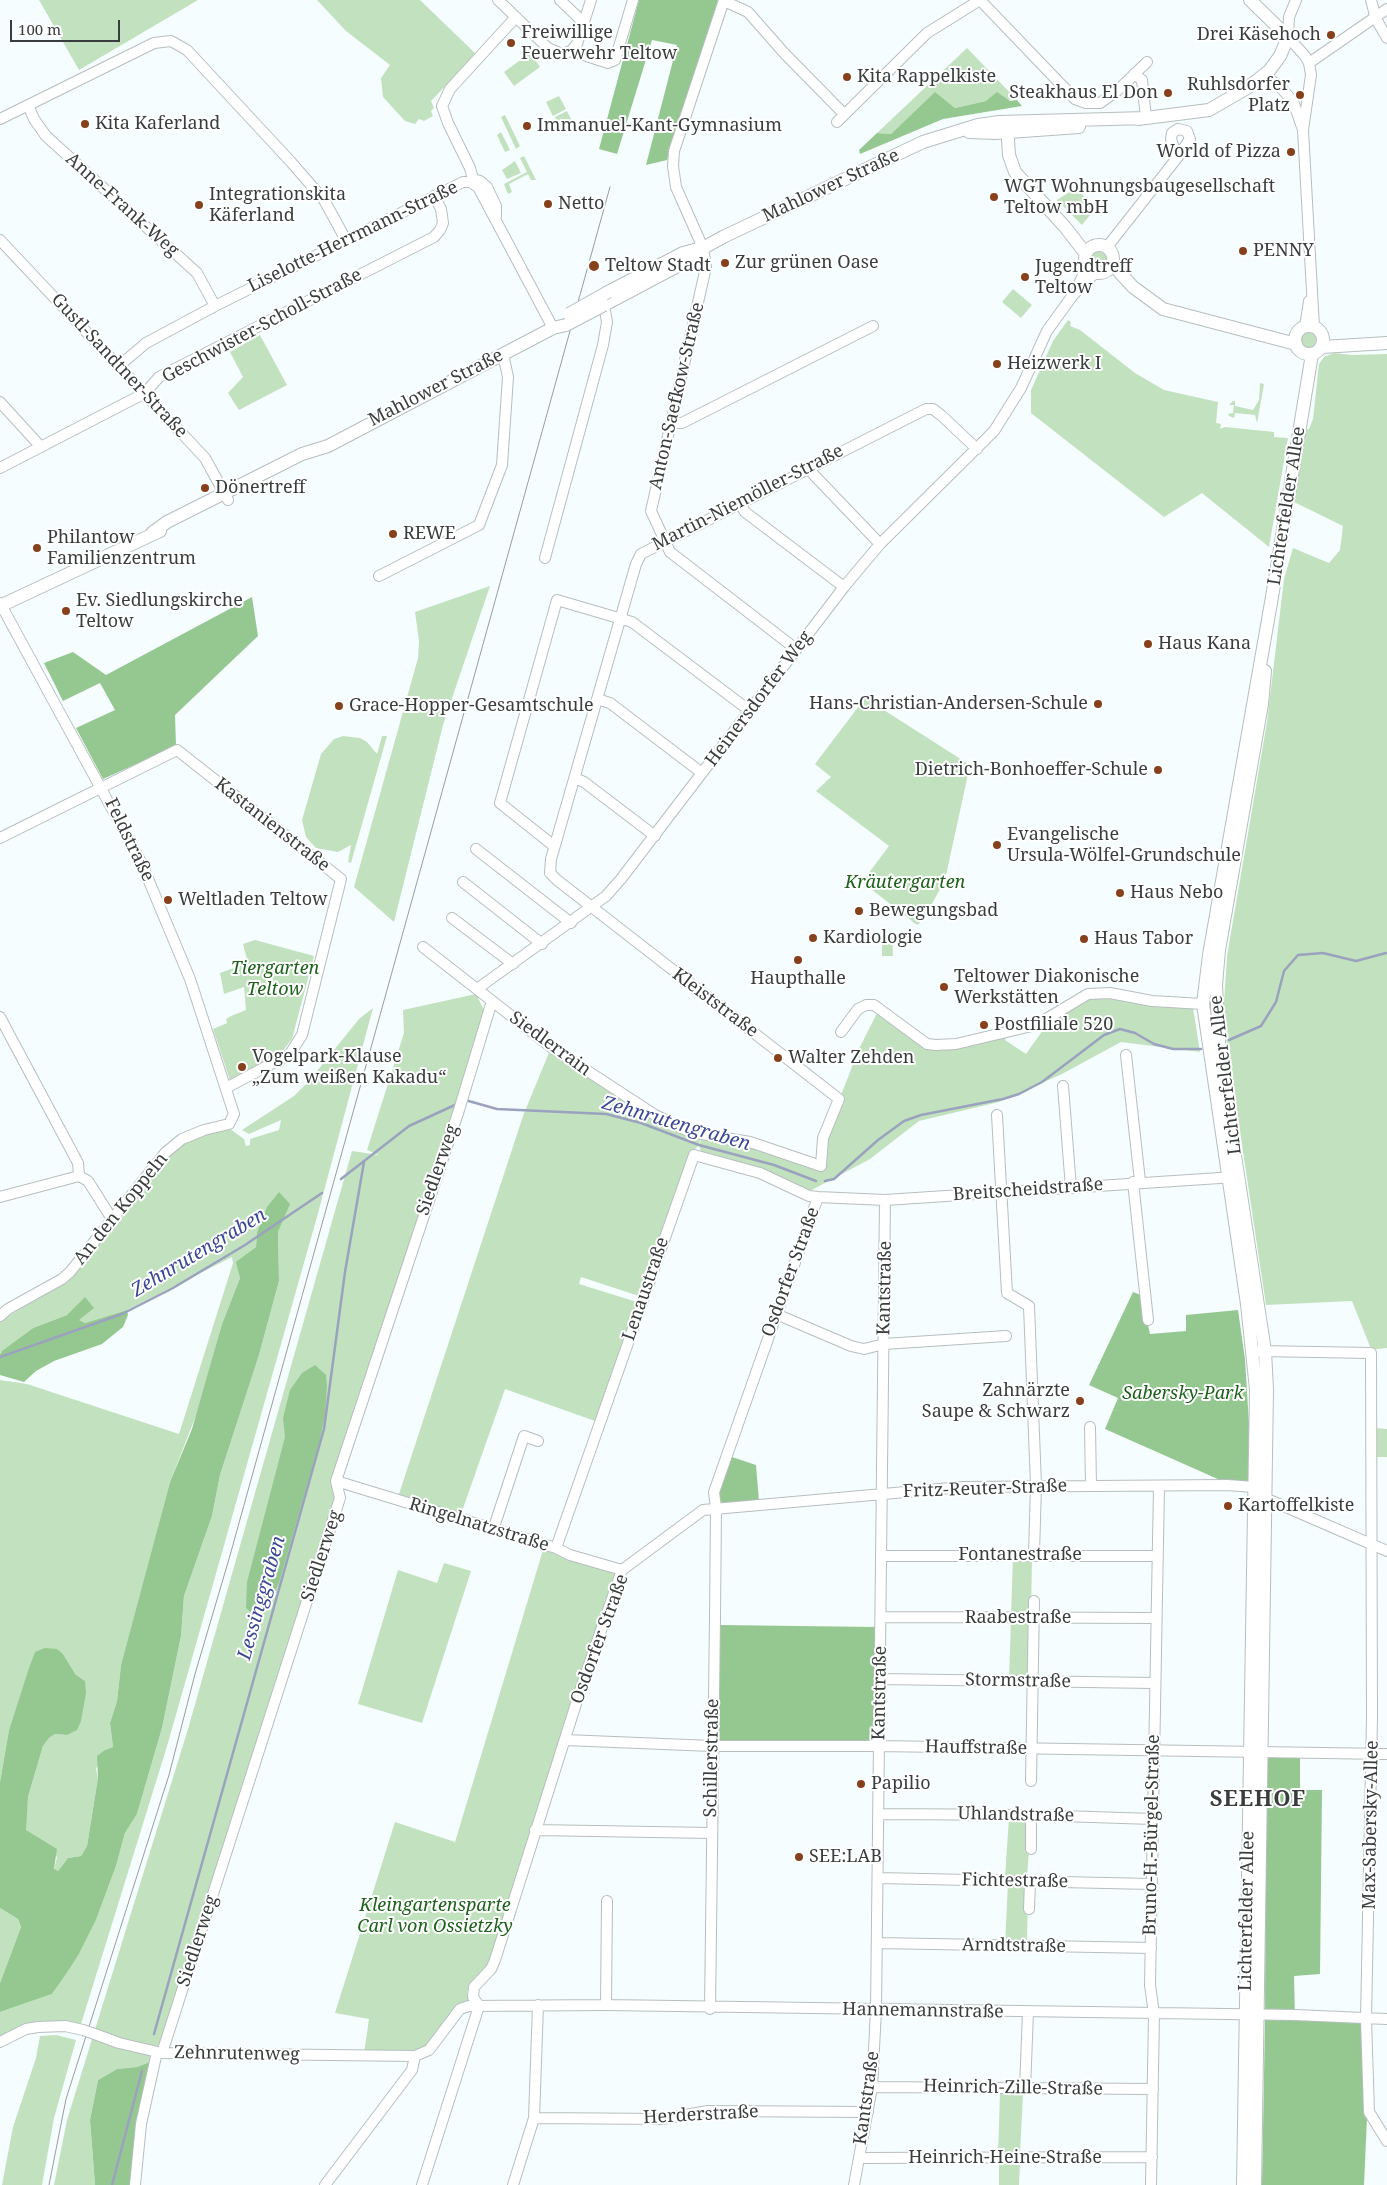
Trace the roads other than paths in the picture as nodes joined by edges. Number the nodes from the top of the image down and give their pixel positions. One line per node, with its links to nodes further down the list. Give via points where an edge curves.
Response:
1 (498, 0): 11 (street)
2 (560, 0): 13 (street)
3 (592, 0): 13 (street)
4 (633, 0): 16 (street, via 615,60 608,62)
5 (724, 0): 6 (street, via 748,12 840,118 927,33); 34 (street, Anton-Saefkow-Straße, via 676,143 673,161 680,196)
6 (980, 0): 19 (street, via 1075,98 1086,103 1100,103)
7 (1250, 0): 14 (main road)
8 (1296, 0): 14 (street, via 1289,17)
9 (1371, 0): 12 (street)
10 (1387, 9): 12 (street)
11 (516, 17): 16 (street, via 548,48 558,53); 27 (street, via 450,89 442,106)
12 (1376, 18): 15 (street); 18 (street)
13 (584, 23): 16 (street)
14 (1288, 37): 18 (street); 20 (main road, Mahlower Straße, via 1280,56)
15 (1387, 38)
16 (571, 51)
17 (1147, 62): 19 (street)
18 (1309, 63): 25 (street, via 1310,87)
19 (1134, 74): 22 (street, via 1142,80)
20 (1264, 75): 22 (main road, Mahlower Straße, via 1209,110); 25 (street, via 1292,101)
21 (28, 105): 23 (street); 32 (street, via 154,43 171,41 187,50 318,193); 37 (street, Anne-Frank-Weg, via 46,136 197,273)
22 (1146, 118): 24 (main road, Mahlower Straße, via 1104,125)
23 (0, 119)
24 (1007, 127): 34 (main road, Mahlower Straße, via 961,131 915,146); 35 (main road, via 1009,155 1015,172)
25 (1303, 130): 41 (street, Lichterfelder Allee, via 1311,285)
26 (1177, 158): 33 (street)
27 (473, 179): 28 (street); 30 (street, via 484,183 490,192 496,206)
28 (463, 182): 29 (street, Liselotte-Herrmann-Straße); 30 (street, Liselotte-Herrmann-Straße, via 475,184)
29 (434, 196): 32 (street, Liselotte-Herrmann-Straße); 45 (street, Geschwister-Scholl-Straße, via 443,223 434,237 159,377)
30 (496, 220): 40 (street, Liselotte-Herrmann-Straße)
31 (0, 240): 44 (street, Gustl-Sandtner-Straße)
32 (346, 240): 37 (street, Liselotte-Herrmann-Straße)
33 (1107, 247): 35 (main road, via 1112,255)
34 (703, 248): 36 (main road, Mahlower Straße, via 687,261); 38 (main road, Mahlower Straße, bridge, via 683,253 608,292); 47 (street, Anton-Saefkow-Straße, via 706,267)
35 (1096, 262): 41 (main road, via 1152,303 1174,313 1269,336); 49 (street, Heinersdorfer Weg, via 1047,332 1002,420)
36 (604, 305): 38 (main road, Mahlower Straße, bridge); 56 (street, via 607,322 603,345)
37 (215, 306): 44 (street, Liselotte-Herrmann-Straße, via 146,343)
38 (568, 320): 40 (main road, Mahlower Straße, via 558,320)
39 (873, 326): 47 (street, via 682,423)
40 (553, 328): 43 (main road, Mahlower Straße)
41 (1309, 340): 42 (main road); 61 (main road, Lichterfelder Allee, via 1302,381 1305,388)
42 (1387, 343)
43 (503, 354): 52 (main road, Mahlower Straße, via 320,449 303,461); 57 (street, via 508,377 502,465 479,525)
44 (119, 366): 45 (street, Gustl-Sandtner-Straße)
45 (146, 393): 48 (street, Geschwister-Scholl-Straße); 52 (street, Gustl-Sandtner-Straße, via 205,458)
46 (0, 402): 48 (street)
47 (671, 423): 54 (street, Anton-Saefkow-Straße, via 651,511)
48 (42, 447): 51 (street, Geschwister-Scholl-Straße)
49 (977, 449): 50 (street, Martin-Niemöller-Straße, via 942,416 933,409 926,409); 55 (street, Heinersdorfer Weg)
50 (809, 467): 53 (street, Martin-Niemöller-Straße); 55 (street)
51 (0, 468)
52 (226, 497): 59 (main road, Mahlower Straße, via 183,522 152,533 72,574 45,592)
53 (740, 503): 54 (street, Martin-Niemöller-Straße); 58 (street, via 745,512)
54 (665, 542): 60 (street, Martin-Niemöller-Straße, via 641,554); 62 (street, Anton-Saefkow-Straße, via 670,552)
55 (880, 544): 58 (street, Heinersdorfer Weg)
56 (545, 558)
57 (379, 576)
58 (844, 587): 62 (street, Heinersdorfer Weg)
59 (2, 608): 67 (street, Feldstraße)
60 (621, 619): 63 (street, Martin-Niemöller-Straße); 64 (street, via 632,622); 70 (street, via 557,600 500,803)
61 (1267, 624): 81 (main road, Lichterfelder Allee); 90 (main road, Lichterfelder Allee, via 1262,704 1219,950 1216,985)
62 (796, 649): 64 (street, Heinersdorfer Weg)
63 (597, 699): 65 (street, via 610,703); 66 (street, Martin-Niemöller-Straße)
64 (750, 711): 65 (street, Heinersdorfer Weg)
65 (702, 774): 68 (street, Heinersdorfer Weg)
66 (575, 778): 68 (street); 70 (street, Martin-Niemöller-Straße)
67 (102, 786): 69 (street); 86 (street, Feldstraße, via 176,943); 86 (street, Kastanienstraße, via 176,750 341,879 302,1035 290,1054)
68 (655, 836): 73 (street, Heinersdorfer Weg, via 606,896)
69 (0, 838)
70 (554, 846): 73 (street, Martin-Niemöller-Straße, via 550,872)
71 (476, 849): 75 (street)
72 (463, 882): 76 (street)
73 (590, 908): 75 (street, Heinersdorfer Weg); 88 (street, Kleiststraße, via 839,1099 823,1138)
74 (452, 918): 78 (street)
75 (571, 923): 76 (street, Heinersdorfer Weg)
76 (542, 944): 78 (street, Heinersdorfer Weg)
77 (423, 947): 79 (street)
78 (513, 964): 79 (street, Heinersdorfer Weg)
79 (477, 990): 80 (street, Siedlerrain)
80 (492, 1002): 88 (street, Siedlerrain, via 551,1047 630,1100 690,1132 750,1142); 106 (street, Siedlerweg)
81 (1203, 1004): 83 (street, Lichterfelder Allee, via 1152,1001 1110,993 1088,994 1036,1025 956,1044 936,1045 920,1040 874,1005 866,1005 858,1009); 90 (main road, Lichterfelder Allee)
82 (0, 1017): 89 (street, via 78,1163)
83 (841, 1032)
84 (1126, 1055): 91 (street)
85 (1063, 1086): 92 (street)
86 (226, 1088): 97 (street, An den Koppeln, via 234,1114 229,1124 182,1139 165,1153)
87 (997, 1114): 93 (street)
88 (821, 1166)
89 (79, 1176): 94 (street); 97 (street, via 88,1181)
90 (1233, 1177): 91 (street, Breitscheidstraße); 103 (main road, Lichterfelder Allee)
91 (1136, 1182): 92 (street, Breitscheidstraße); 100 (street)
92 (1071, 1188): 93 (street, Breitscheidstraße)
93 (1001, 1192): 96 (street, Breitscheidstraße); 107 (street, via 1007,1293 1029,1306)
94 (0, 1197)
95 (818, 1197): 96 (street, Breitscheidstraße); 98 (street, Osdorfer Straße); 116 (street, Lenaustraße, via 809,1196 760,1173 694,1154)
96 (885, 1200): 102 (street, Kantstraße)
97 (112, 1218): 99 (street, An den Koppeln, via 70,1272)
98 (776, 1314): 102 (street, via 856,1348); 113 (street, Osdorfer Straße, via 714,1492)
99 (0, 1316)
100 (1148, 1320)
101 (1006, 1336): 102 (street)
102 (884, 1344): 111 (street, Kantstraße)
103 (1259, 1351): 110 (main road, Lichterfelder Allee); 112 (main road, Lichterfelder Allee, via 1268,1428); 115 (street, Max-Sabersky-Allee, via 1371,1353)
104 (1090, 1427): 108 (street)
105 (538, 1441): 114 (street, via 524,1436)
106 (336, 1481): 114 (street, Ringelnatzstraße); 162 (street, Siedlerweg, via 340,1498)
107 (1036, 1485): 108 (street, Fritz-Reuter-Straße); 111 (street, Fritz-Reuter-Straße); 118 (street)
108 (1091, 1486): 109 (street, Fritz-Reuter-Straße)
109 (1159, 1486): 110 (street, Fritz-Reuter-Straße); 120 (street, Bruno-H.-Bürgel-Straße)
110 (1254, 1488): 112 (street); 134 (main road, Lichterfelder Allee)
111 (883, 1494): 113 (street, Fritz-Reuter-Straße); 119 (street, Kantstraße)
112 (1266, 1498): 115 (street); 134 (main road, Lichterfelder Allee)
113 (716, 1508): 121 (street, Osdorfer Straße, via 703,1510); 130 (street, Schillerstraße)
114 (492, 1530): 116 (street, Ringelnatzstraße)
115 (1372, 1546): 117 (street); 135 (street, Max-Sabersky-Allee)
116 (556, 1548): 121 (street, Ringelnatzstraße)
117 (1387, 1551)
118 (1034, 1554): 119 (street, Fontanestraße); 120 (street, Fontanestraße)
119 (882, 1556): 123 (street, Kantstraße)
120 (1157, 1556): 125 (street, Bruno-H.-Bürgel-Straße)
121 (622, 1570): 129 (street, Osdorfer Straße)
122 (1034, 1601): 124 (street)
123 (881, 1617): 124 (street, Raabestraße); 126 (street, Kantstraße)
124 (1034, 1618): 125 (street, Raabestraße); 127 (street)
125 (1156, 1618): 128 (street, Bruno-H.-Bürgel-Straße)
126 (881, 1678): 127 (street, Stormstraße); 131 (street, Kantstraße)
127 (1033, 1682): 128 (street, Stormstraße); 132 (street)
128 (1154, 1683): 133 (street, Bruno-H.-Bürgel-Straße)
129 (565, 1740): 130 (street, Hauffstraße); 141 (street, Osdorfer Straße)
130 (712, 1746): 131 (street, Hauffstraße); 142 (street, Schillerstraße)
131 (880, 1746): 132 (street, Hauffstraße); 138 (street, Kantstraße)
132 (1032, 1750): 133 (street, Hauffstraße); 137 (street)
133 (1154, 1751): 134 (street, Hauffstraße); 140 (street, Bruno-H.-Bürgel-Straße)
134 (1255, 1752): 135 (street, Hauffstraße); 158 (main road, Lichterfelder Allee)
135 (1372, 1754): 136 (street, Hauffstraße); 159 (street, Max-Sabersky-Allee)
136 (1387, 1754)
137 (1031, 1781)
138 (879, 1814): 139 (street, Uhlandstraße); 144 (street, Kantstraße)
139 (1031, 1815): 140 (street, Uhlandstraße); 143 (street)
140 (1153, 1819): 146 (street, Bruno-H.-Bürgel-Straße)
141 (535, 1830): 142 (street); 152 (street, Osdorfer Straße, via 496,1960 472,1993)
142 (711, 1833): 154 (street, Schillerstraße)
143 (1031, 1849)
144 (878, 1878): 145 (street, Fichtestraße); 149 (street, Kantstraße)
145 (1030, 1881): 146 (street, Fichtestraße); 148 (street)
146 (1152, 1884): 150 (street, Bruno-H.-Bürgel-Straße)
147 (607, 1901): 153 (street)
148 (1029, 1909)
149 (877, 1943): 150 (street, Arndtstraße); 155 (street, Kantstraße)
150 (1151, 1948): 157 (street, Bruno-H.-Bürgel-Straße, via 1150,1985)
151 (538, 2005): 152 (street, Hannemannstraße); 153 (street, Hannemannstraße); 168 (street)
152 (479, 2006): 163 (street, Hannemannstraße, via 460,2010 429,2050); 174 (street)
153 (606, 2006): 154 (street, Hannemannstraße)
154 (710, 2009): 155 (street, Hannemannstraße)
155 (876, 2010): 156 (street, Hannemannstraße); 164 (street, Kantstraße)
156 (1028, 2012): 157 (street, Hannemannstraße); 165 (street)
157 (1154, 2014): 158 (street, Hannemannstraße); 166 (street, Bruno-H.-Bürgel-Straße)
158 (1250, 2016): 159 (street, Hannemannstraße); 178 (main road, Lichterfelder Allee); 179 (main road, Lichterfelder Allee)
159 (1366, 2019): 160 (street, Hannemannstraße); 169 (street, Max-Sabersky-Allee, via 1369,2112)
160 (1387, 2019)
161 (0, 2042): 162 (street, Zehnrutenweg, via 38,2027 65,2026)
162 (159, 2053): 163 (street, Zehnrutenweg); 172 (street, Siedlerweg, via 141,2124)
163 (415, 2056): 173 (street, via 412,2070)
164 (872, 2086): 165 (street, Heinrich-Zille-Straße); 167 (street, Kantstraße)
165 (1025, 2089): 166 (street, Heinrich-Zille-Straße)
166 (1153, 2090): 170 (street, Bruno-H.-Bürgel-Straße)
167 (868, 2112): 168 (street, Herderstraße, via 708,2111 662,2119); 171 (street, Kantstraße)
168 (534, 2118): 175 (street)
169 (1387, 2141)
170 (1152, 2157): 171 (street, Heinrich-Heine-Straße); 177 (street, Bruno-H.-Bürgel-Straße)
171 (859, 2158): 176 (street, Kantstraße)
172 (135, 2185)
173 (325, 2185)
174 (422, 2185)
175 (514, 2185)
176 (854, 2185)
177 (1152, 2185)
178 (1243, 2185)
179 (1254, 2185)

